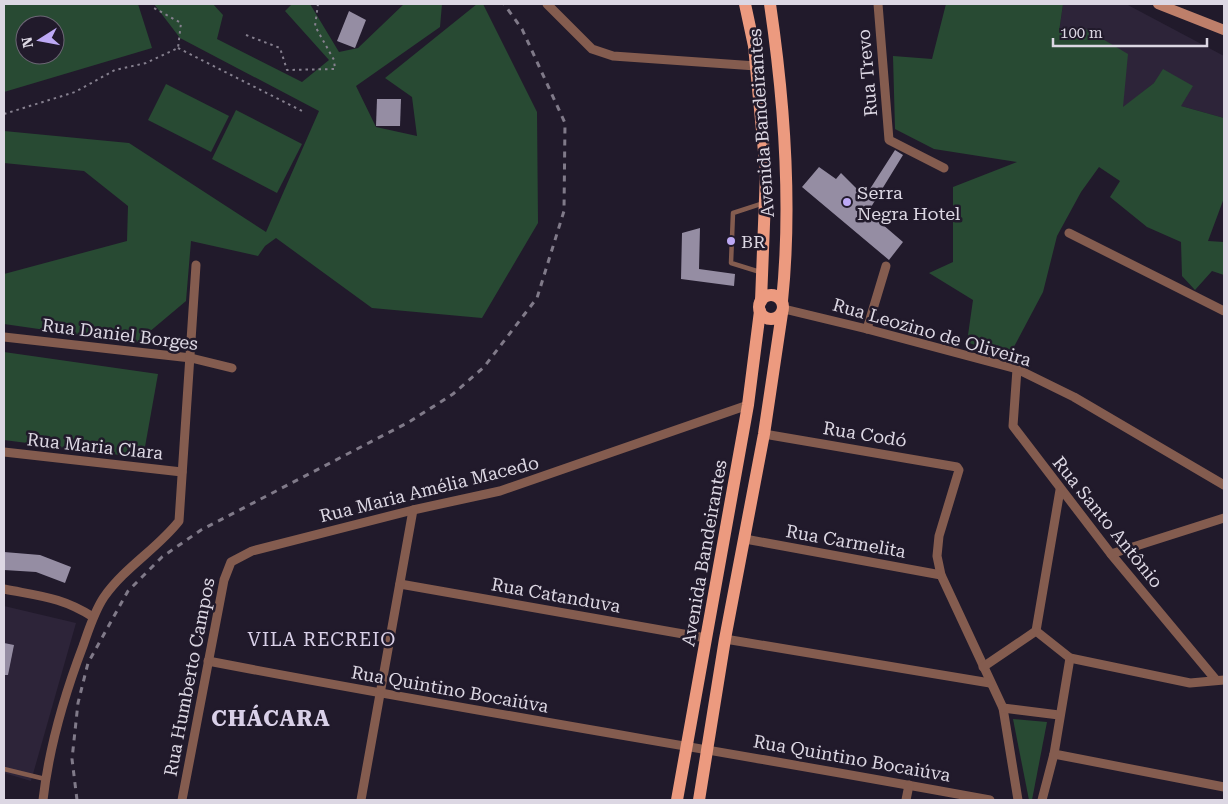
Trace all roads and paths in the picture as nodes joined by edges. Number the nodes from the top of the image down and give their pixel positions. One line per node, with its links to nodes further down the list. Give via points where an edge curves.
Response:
1 (152, 4): 10 (path, via 181,23)
2 (318, 4): 9 (path, via 315,26 334,60 335,69 287,70 280,48)
3 (547, 4): 11 (street, via 592,49 613,56)
4 (745, 4): 11 (main road, Avenida Bandeirantes)
5 (770, 4): 21 (main road, Avenida Bandeirantes, via 784,161)
6 (878, 4): 14 (street, Rua Trevo, via 889,140)
7 (1158, 4): 8 (main road)
8 (1224, 30)
9 (246, 35)
10 (178, 48): 12 (path); 13 (path, via 146,63 115,70 75,92)
11 (756, 66): 15 (main road, Avenida Bandeirantes, via 766,173)
12 (304, 112)
13 (4, 114)
14 (944, 168)
15 (765, 202): 19 (main road, Avenida Bandeirantes); 19 (lane, via 733,213 731,264)
16 (1069, 233): 22 (street)
17 (196, 265): 25 (street)
18 (886, 266): 23 (street)
19 (762, 272): 20 (main road, Avenida Bandeirantes)
20 (760, 306): 21 (main road, via 771,295); 21 (main road, via 764,317 772,320); 28 (main road, Avenida Bandeirantes)
21 (783, 308): 23 (street, Rua Leozino de Oliveira); 29 (main road, Avenida Bandeirantes)
22 (1224, 312)
23 (867, 329): 27 (street, Rua Leozino de Oliveira)
24 (4, 337): 25 (street, Rua Daniel Borges)
25 (191, 358): 26 (street, Rua Daniel Borges); 31 (street)
26 (232, 368)
27 (1018, 369): 32 (street, Rua Leozino de Oliveira, via 1074,397); 33 (street, Rua Santo Antônio, via 1014,426)
28 (748, 405): 34 (street, Rua Maria Amélia Macedo, via 500,491); 44 (main road, Avenida Bandeirantes)
29 (764, 434): 36 (main road, Avenida Bandeirantes); 39 (street, Rua Codó, via 953,465 958,470 939,536 937,556)
30 (4, 452): 31 (street, Rua Maria Clara)
31 (182, 472): 42 (street, via 179,521 131,565 104,597)
32 (1224, 485)
33 (1060, 490): 37 (street, Rua Santo Antônio); 43 (street)
34 (413, 510): 38 (street, Rua Maria Amélia Macedo, via 252,551); 40 (street)
35 (1224, 518): 37 (street)
36 (745, 539): 39 (street, Rua Carmelita); 45 (main road, Avenida Bandeirantes)
37 (1112, 554): 49 (street, Rua Santo Antônio)
38 (231, 562): 47 (street, Rua Humberto Campos, via 224,580)
39 (941, 575): 48 (street)
40 (400, 584): 44 (street, Rua Catanduva); 51 (street)
41 (4, 589): 42 (street, via 73,604)
42 (93, 617): 58 (street, via 65,692)
43 (1036, 632): 46 (street); 48 (street)
44 (706, 638): 54 (main road, Avenida Bandeirantes)
45 (725, 639): 50 (street); 55 (main road, Avenida Bandeirantes)
46 (1070, 658): 49 (street, via 1190,683); 53 (street)
47 (208, 661): 51 (street, Rua Quintino Bocaiúva); 62 (street, Rua Humberto Campos)
48 (983, 667): 50 (street)
49 (1220, 680)
50 (990, 683): 52 (street)
51 (380, 694): 54 (street, Rua Quintino Bocaiúva); 63 (street)
52 (1003, 708): 53 (street); 68 (street)
53 (1059, 715): 56 (street)
54 (686, 745): 55 (street, Rua Quintino Bocaiúva); 64 (main road, Avenida Bandeirantes)
55 (708, 749): 59 (street, Rua Quintino Bocaiúva); 65 (main road, Avenida Bandeirantes)
56 (1054, 754): 60 (street); 69 (street)
57 (4, 769): 58 (lane)
58 (45, 778): 61 (street)
59 (909, 785): 66 (street); 67 (street, Rua Quintino Bocaiúva)
60 (1224, 786)
61 (43, 800)
62 (182, 800)
63 (361, 800)
64 (677, 800)
65 (699, 800)
66 (906, 800)
67 (990, 800)
68 (1018, 800)
69 (1042, 800)

